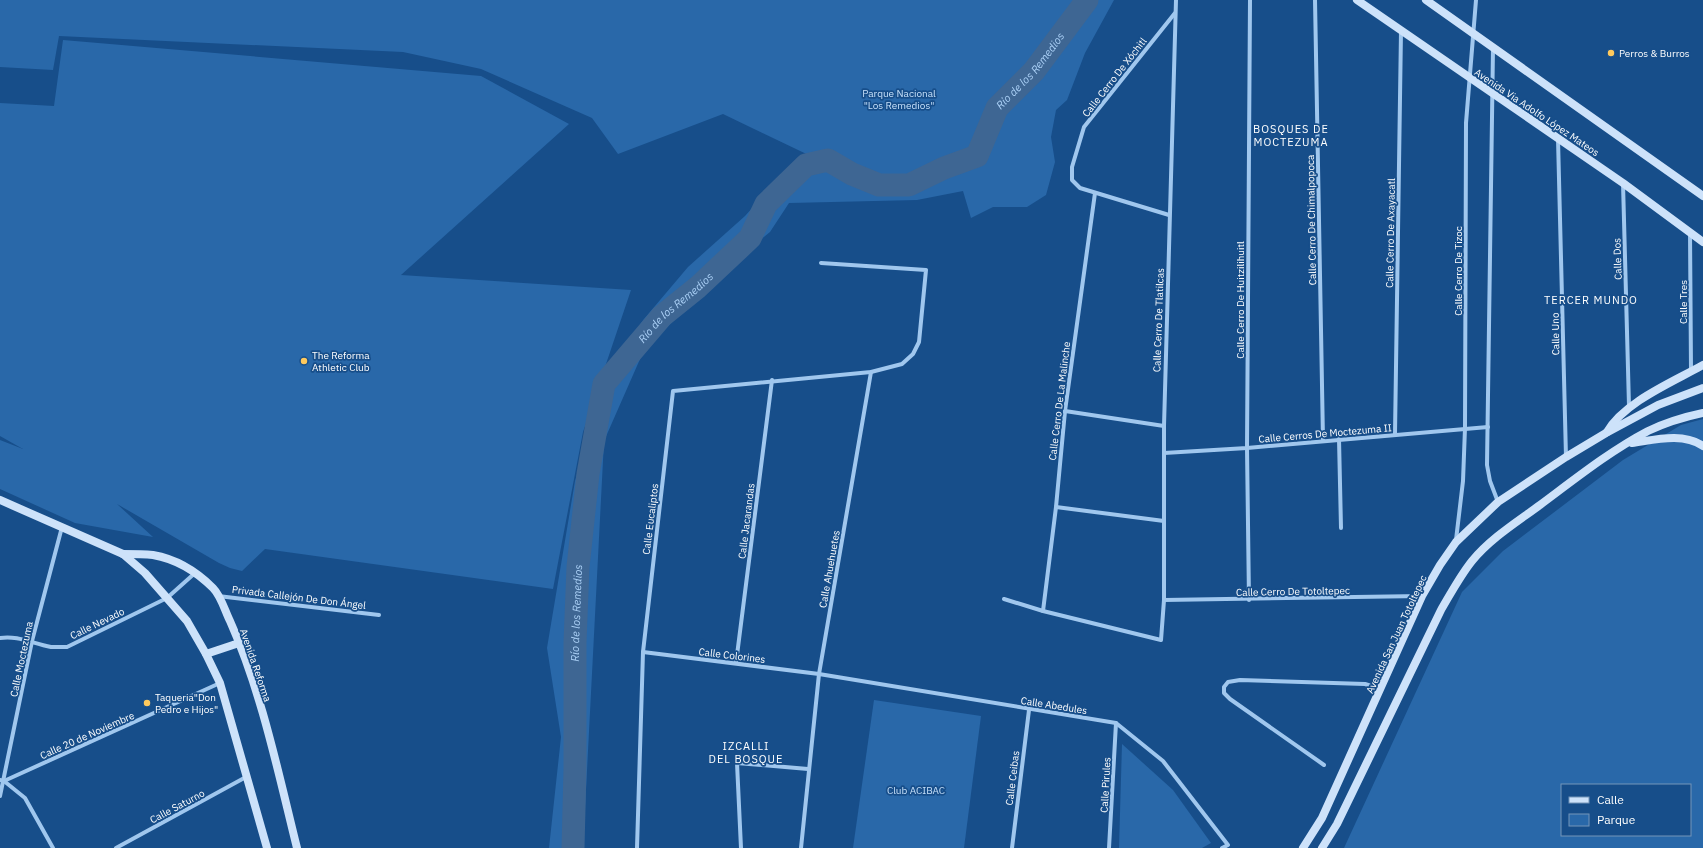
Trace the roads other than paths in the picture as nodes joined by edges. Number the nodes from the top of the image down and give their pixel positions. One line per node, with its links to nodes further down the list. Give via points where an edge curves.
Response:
1 (1176, 0): 7 (street, Calle Cerro De Tlatilcas)
2 (1250, 0): 38 (street, Calle Cerro De Huitzilihuitl)
3 (1315, 0): 35 (street, Calle Cerro De Chimalpopoca)
4 (1357, 0): 8 (main road, Avenida Via Adolfo López Mateos)
5 (1426, 0): 9 (main road)
6 (1476, 0): 9 (street, Calle Cerro De Tizoc)
7 (1175, 13): 15 (street, Calle Cerro De Xóchitl, via 1084,127 1072,167 1072,180 1080,188); 17 (street, Calle Cerro De Tlatilcas)
8 (1401, 31): 11 (main road, Avenida Via Adolfo López Mateos); 33 (street, Calle Cerro De Axayacatl)
9 (1473, 33): 10 (main road); 11 (street, Calle Cerro De Tizoc)
10 (1493, 48): 12 (street); 16 (main road)
11 (1470, 78): 12 (main road, Avenida Via Adolfo López Mateos); 31 (street, Calle Cerro De Tizoc, via 1466,123)
12 (1491, 92): 13 (main road, Avenida Via Adolfo López Mateos); 30 (street, via 1493,122)
13 (1558, 139): 14 (main road, Avenida Via Adolfo López Mateos); 40 (street, Calle Uno)
14 (1623, 183): 18 (main road, Avenida Via Adolfo López Mateos); 26 (street, Calle Dos)
15 (1095, 193): 17 (street); 27 (street, Calle Cerro De La Malinche)
16 (1703, 196)
17 (1169, 215): 29 (street, Calle Cerro De Tlatilcas)
18 (1690, 232): 19 (main road, Avenida Via Adolfo López Mateos); 23 (street, Calle Tres)
19 (1703, 242)
20 (821, 263): 22 (street, Calle Eucaliptos, via 926,270 919,342 913,354 902,364)
21 (1703, 365): 23 (main road)
22 (871, 372): 24 (street, Calle Eucaliptos); 64 (street, Calle Ahuehuetes)
23 (1691, 372): 26 (main road)
24 (772, 380): 61 (street, Calle Eucaliptos, via 673,391); 63 (street, Calle Jacarandas)
25 (1703, 388): 32 (main road, Avenida San Juan Totoltepec, via 1658,405)
26 (1630, 406): 32 (main road, via 1612,422)
27 (1065, 411): 29 (street); 43 (street, Calle Cerro De La Malinche)
28 (1703, 413): 36 (main road, via 1672,421)
29 (1164, 426): 39 (street, Calle Cerro De Tlatilcas)
30 (1488, 427): 31 (street, Calle Cerros De Moctezuma II); 42 (street, via 1487,465)
31 (1465, 428): 33 (street, Calle Cerros De Moctezuma II); 47 (street, Calle Cerro De Tizoc, via 1463,481)
32 (1606, 433): 40 (main road, Avenida San Juan Totoltepec)
33 (1395, 434): 34 (street, Calle Cerros De Moctezuma II)
34 (1339, 439): 35 (street, Calle Cerros De Moctezuma II); 46 (street)
35 (1323, 440): 38 (street, Calle Cerros De Moctezuma II)
36 (1627, 444): 37 (main road, via 1668,438 1686,439); 85 (main road, via 1497,536 1456,582 1337,824)
37 (1703, 446)
38 (1248, 448): 39 (street, Calle Cerros De Moctezuma II); 55 (street, Calle Cerro De Huitzilihuitl)
39 (1164, 453): 44 (street, Calle Cerro De Tlatilcas)
40 (1566, 457): 42 (main road, Avenida San Juan Totoltepec)
41 (0, 500): 45 (main road, Avenida Reforma)
42 (1498, 502): 47 (main road, Avenida San Juan Totoltepec)
43 (1056, 507): 44 (street); 56 (street, Calle Cerro De La Malinche)
44 (1164, 521): 54 (street, Calle Cerro De Tlatilcas)
45 (62, 527): 48 (main road, Avenida Reforma); 59 (street, Calle Moctezuma)
46 (1341, 528)
47 (1456, 542): 51 (main road, Avenida San Juan Totoltepec)
48 (123, 554): 49 (main road, Avenida Reforma, via 154,555 180,564); 52 (main road, Avenida Reforma, via 145,573)
49 (195, 573): 50 (main road, Avenida Reforma, via 215,590); 52 (street, Calle Nevado)
50 (218, 596): 57 (street, Privada Callejón De Don Ángel); 60 (main road, Avenida Reforma)
51 (1422, 596): 55 (street, Calle Cerro De Totoltepec); 66 (main road, Avenida San Juan Totoltepec)
52 (167, 598): 59 (street, Calle Nevado, via 67,647 50,647); 62 (main road, Avenida Reforma, via 187,621)
53 (1004, 599): 56 (street)
54 (1164, 600): 55 (street, Calle Cerro De Totoltepec); 56 (street, Calle Cerro De Tlatilcas, via 1161,640)
55 (1249, 600)
56 (1042, 611)
57 (379, 615)
58 (0, 638): 59 (street, Calle Nevado)
59 (32, 641): 72 (street, Calle Moctezuma)
60 (239, 643): 62 (main road); 77 (main road, Avenida Reforma, via 269,737)
61 (643, 652): 63 (street, Calle Colorines); 78 (street, Calle Eucaliptos)
62 (206, 654): 65 (main road, Avenida Reforma)
63 (736, 663): 64 (street, Calle Colorines)
64 (819, 674): 67 (street, Calle Abedules); 70 (street, Calle Ahuehuetes)
65 (220, 683): 71 (main road, Avenida Reforma); 72 (street, Calle 20 de Noviembre)
66 (1381, 689): 69 (street, via 1366,684 1240,680 1228,682 1224,687 1224,693 1230,699); 84 (main road, Avenida San Juan Totoltepec, via 1322,818)
67 (1028, 710): 68 (street, Calle Abedules); 81 (street, Calle Ceibas)
68 (1116, 723): 82 (street, Calle Pirules); 83 (street, via 1163,761 1228,845)
69 (1324, 765)
70 (808, 769): 79 (street, via 738,764); 80 (street, Calle Ahuehuetes)
71 (247, 777): 75 (street, Calle Saturno); 76 (main road, Avenida Reforma)
72 (2, 781): 73 (street, Calle Moctezuma); 74 (street, via 25,798)
73 (0, 796)
74 (53, 848)
75 (116, 848)
76 (267, 848)
77 (297, 848)
78 (637, 848)
79 (740, 848)
80 (801, 848)
81 (1012, 848)
82 (1109, 848)
83 (1222, 848)
84 (1302, 848)
85 (1322, 848)

